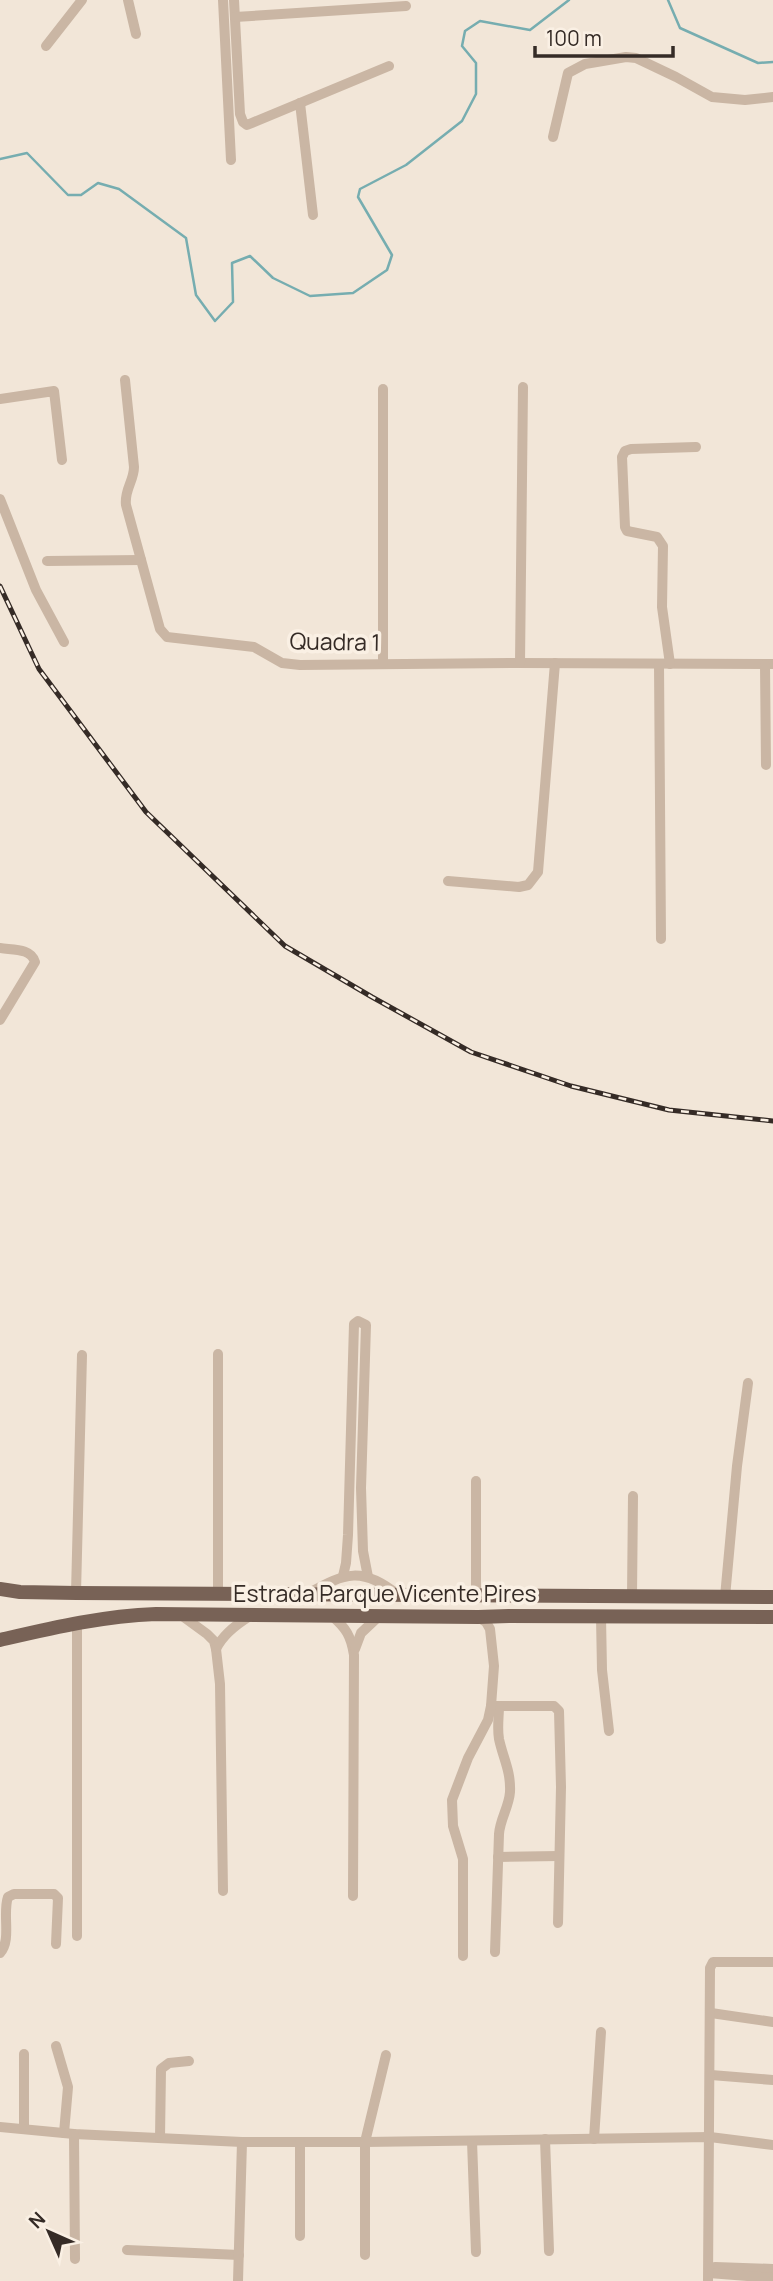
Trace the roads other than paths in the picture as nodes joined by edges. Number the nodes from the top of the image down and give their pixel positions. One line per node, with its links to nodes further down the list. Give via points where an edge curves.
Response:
1 (82, 0): 8 (street)
2 (128, 0): 7 (street)
3 (223, 0): 13 (street)
4 (234, 0): 6 (street)
5 (407, 6): 6 (street)
6 (235, 17): 11 (street, via 243,122 250,124)
7 (136, 34)
8 (46, 46)
9 (389, 66): 11 (street)
10 (773, 97): 12 (street, via 712,97 636,58 616,57 568,73)
11 (300, 103): 14 (street)
12 (553, 137)
13 (230, 160)
14 (313, 215)
15 (125, 380): 22 (street, Quadra 1, via 134,467 125,497)
16 (523, 387): 26 (street)
17 (383, 388): 25 (street)
18 (0, 398): 20 (street, via 54,391)
19 (696, 447): 28 (street, via 631,449 622,457 625,527 656,537 663,546)
20 (62, 460)
21 (0, 499): 24 (street, via 36,590)
22 (141, 560): 23 (street); 25 (street, Quadra 1, via 160,629 167,636 254,647 289,664)
23 (47, 561)
24 (64, 642)
25 (383, 663): 26 (street, Quadra 1)
26 (520, 663): 27 (street, Quadra 1)
27 (555, 663): 28 (street, Quadra 1); 31 (street, via 538,872 528,885 519,887)
28 (664, 664): 29 (street, Quadra 1); 32 (street)
29 (769, 664): 30 (street)
30 (766, 765)
31 (448, 881)
32 (661, 939)
33 (0, 948): 34 (street, via 27,951 35,962)
34 (0, 1020)
35 (218, 1354): 48 (street)
36 (82, 1355): 47 (street)
37 (748, 1383): 53 (street)
38 (356, 1419): 38 (street, via 366,1325 358,1321 354,1324); 40 (street)
39 (476, 1481): 51 (street)
40 (355, 1488): 42 (street); 43 (street)
41 (633, 1496): 52 (street)
42 (362, 1534): 43 (street); 45 (street)
43 (348, 1535): 44 (street)
44 (343, 1576): 45 (street); 49 (street)
45 (368, 1577): 50 (street)
46 (0, 1588): 47 (main road, Estrada Parque Vicente Pires)
47 (76, 1593): 48 (main road, Estrada Parque Vicente Pires)
48 (218, 1594): 49 (main road, Estrada Parque Vicente Pires)
49 (306, 1595): 50 (main road, Estrada Parque Vicente Pires)
50 (398, 1595): 51 (main road, Estrada Parque Vicente Pires)
51 (476, 1595): 52 (main road, Estrada Parque Vicente Pires)
52 (632, 1596): 53 (main road, Estrada Parque Vicente Pires); 59 (main road, via 623,1604); 60 (main road, via 644,1605)
53 (725, 1597): 54 (main road, Estrada Parque Vicente Pires)
54 (773, 1597)
55 (181, 1615): 56 (main road, Estrada Parque Vicente Pires); 65 (main road, Estrada Parque Vicente Pires, via 126,1615); 68 (street, via 207,1634)
56 (250, 1616): 57 (main road, Estrada Parque Vicente Pires); 68 (street)
57 (332, 1616): 61 (main road, Estrada Parque Vicente Pires); 69 (street, via 350,1636)
58 (509, 1616): 62 (main road, Estrada Parque Vicente Pires); 63 (main road, Estrada Parque Vicente Pires); 66 (street, via 497,1626)
59 (620, 1616): 60 (main road, Estrada Parque Vicente Pires); 63 (main road, Estrada Parque Vicente Pires)
60 (645, 1616): 64 (main road, Estrada Parque Vicente Pires)
61 (378, 1617): 62 (main road, Estrada Parque Vicente Pires); 69 (street, via 361,1633)
62 (478, 1617): 66 (street, via 486,1622)
63 (601, 1617): 71 (street)
64 (773, 1617)
65 (77, 1622): 67 (main road, Estrada Parque Vicente Pires); 77 (street)
66 (492, 1639): 70 (street)
67 (0, 1640)
68 (216, 1649): 74 (street)
69 (354, 1655): 75 (street)
70 (495, 1706): 72 (street, via 554,1706 559,1711); 73 (street, via 510,1792 500,1821); 81 (street, via 452,1800 453,1826 463,1859)
71 (609, 1731)
72 (559, 1856): 73 (street); 76 (street)
73 (498, 1857): 79 (street)
74 (223, 1891)
75 (353, 1896)
76 (558, 1923)
77 (77, 1936)
78 (56, 1944): 80 (street, via 58,1898 54,1894 14,1894 5,1904 5,1946)
79 (495, 1952)
80 (0, 1953)
81 (463, 1956)
82 (773, 1962): 83 (street, via 713,1962)
83 (711, 2013): 84 (street); 90 (street)
84 (773, 2022)
85 (601, 2032): 98 (street)
86 (55, 2046): 94 (street, via 68,2087)
87 (24, 2054): 93 (street)
88 (386, 2055): 102 (street)
89 (189, 2061): 96 (street, via 169,2063 161,2069)
90 (711, 2075): 91 (street); 95 (street)
91 (773, 2080)
92 (0, 2127): 93 (street)
93 (24, 2129): 94 (street)
94 (69, 2134): 96 (street); 110 (street)
95 (710, 2137): 98 (street); 103 (street); 112 (street)
96 (160, 2138): 100 (street)
97 (545, 2139): 98 (street); 99 (street); 106 (street)
98 (594, 2139)
99 (472, 2141): 102 (street); 107 (street)
100 (242, 2142): 101 (street); 108 (street)
101 (300, 2142): 102 (street); 104 (street)
102 (365, 2142): 109 (street)
103 (773, 2145)
104 (300, 2236)
105 (127, 2250): 108 (street)
106 (549, 2251)
107 (476, 2252)
108 (239, 2255): 114 (street)
109 (365, 2255)
110 (75, 2259)
111 (773, 2269): 112 (street)
112 (709, 2274): 113 (street)
113 (773, 2278)
114 (238, 2281)

